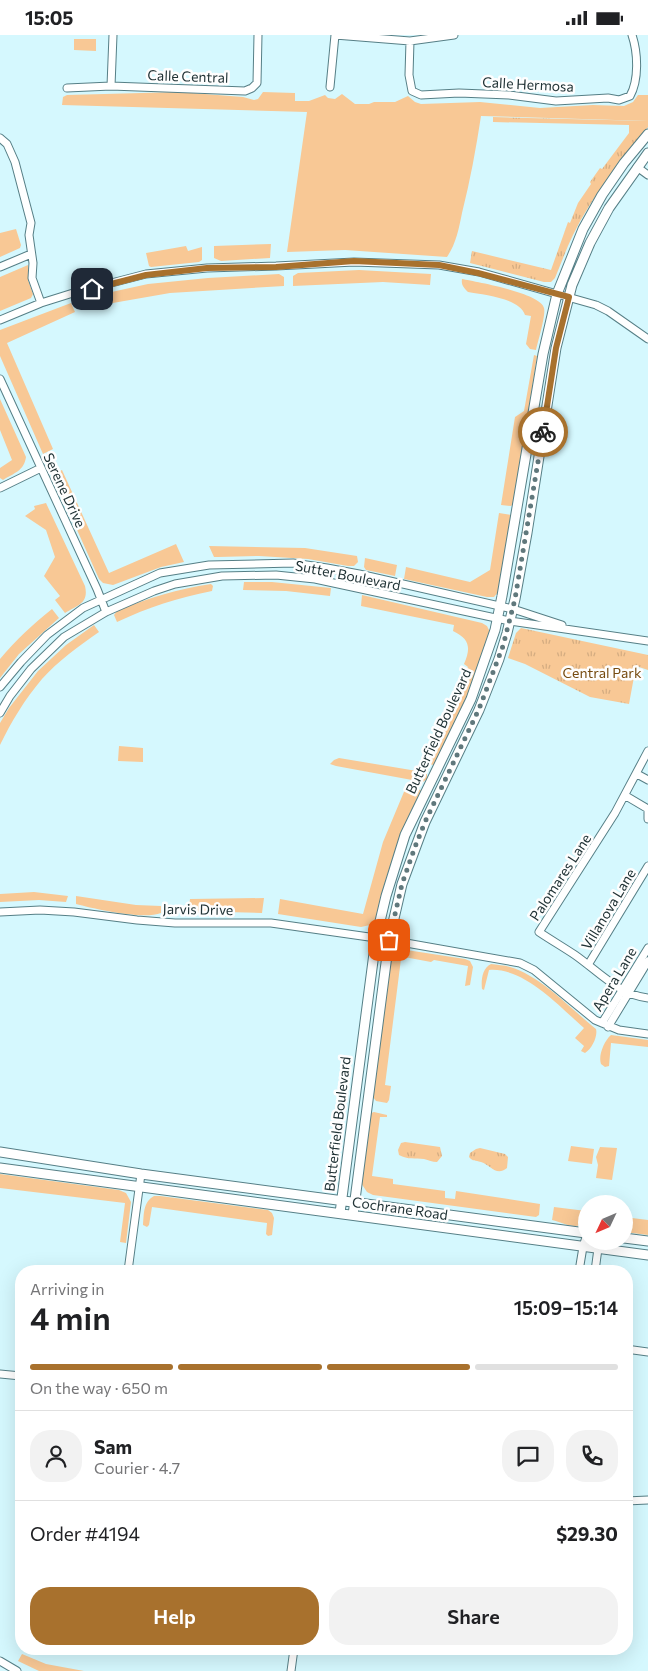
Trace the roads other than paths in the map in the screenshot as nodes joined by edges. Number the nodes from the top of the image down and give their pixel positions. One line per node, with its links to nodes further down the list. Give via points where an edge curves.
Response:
1 (113, 35): 7 (street)
2 (258, 35): 7 (street, Calle Central, via 257,83 244,91)
3 (335, 35): 6 (street); 8 (street)
4 (454, 35): 6 (street)
5 (632, 35): 6 (street, Calle Hermosa, via 635,87 630,97 619,100 556,101 459,93 421,95 412,91)
6 (410, 41)
7 (111, 86): 9 (street, Calle Central)
8 (330, 87)
9 (67, 88)
10 (648, 134): 17 (main road, Butterfield Boulevard, via 602,195 583,229)
11 (0, 138): 15 (street, via 7,144 15,162 31,223 28,235)
12 (648, 153): 13 (main road, Butterfield Boulevard)
13 (637, 167): 14 (street); 18 (main road, Butterfield Boulevard, via 608,207)
14 (648, 175)
15 (31, 254): 16 (street); 19 (street, via 32,279)
16 (0, 267)
17 (557, 294): 18 (street); 19 (street, via 439,265 354,261 207,268 146,275); 26 (main road, Butterfield Boulevard, via 543,354)
18 (569, 297): 21 (street, via 608,311); 27 (main road, Butterfield Boulevard, via 556,348)
19 (41, 303): 20 (street)
20 (0, 320)
21 (648, 339)
22 (0, 379): 23 (street, Serene Drive)
23 (40, 468): 24 (street); 25 (street, Serene Drive)
24 (0, 488)
25 (101, 599): 26 (street, Sutter Boulevard, via 175,569 293,563 359,574); 28 (street, Serene Drive); 33 (street, Sutter Boulevard, via 47,635)
26 (500, 607): 27 (street, Sutter Boulevard); 29 (main road, Butterfield Boulevard)
27 (513, 609): 30 (main road, Butterfield Boulevard); 31 (street, Sutter Boulevard)
28 (106, 612): 29 (street, Sutter Boulevard, via 176,584 222,576 276,575 339,583); 34 (street, Sutter Boulevard, via 64,637 46,653)
29 (497, 618): 30 (street, Sutter Boulevard); 42 (main road, Butterfield Boulevard, via 471,699 405,835)
30 (510, 621): 31 (street, Sutter Boulevard); 44 (main road, Butterfield Boulevard, via 479,709 415,847 402,884)
31 (574, 630): 32 (street)
32 (648, 641)
33 (0, 687)
34 (0, 713)
35 (648, 751): 36 (street, Palomares Lane)
36 (637, 774): 37 (street); 38 (street, Palomares Lane)
37 (648, 780)
38 (626, 796): 39 (street, via 648,809); 48 (street, Palomares Lane, via 539,932)
39 (648, 819)
40 (648, 866): 48 (street, Villanova Lane)
41 (0, 912): 43 (street, Jarvis Drive, via 74,912 175,923 271,923)
42 (381, 921): 43 (main road, Butterfield Boulevard); 44 (street, via 384,935)
43 (376, 939): 46 (street); 57 (main road, Butterfield Boulevard)
44 (389, 940): 46 (main road, Butterfield Boulevard); 51 (street, via 527,966)
45 (648, 948): 49 (street, Apera Lane)
46 (387, 954): 58 (main road, Butterfield Boulevard)
47 (648, 961): 49 (street, Apera Lane)
48 (588, 965): 49 (street, Palomares Lane)
49 (625, 991): 50 (street, Palomares Lane); 51 (street, Apera Lane)
50 (648, 998)
51 (605, 1025): 52 (street)
52 (648, 1034)
53 (0, 1152): 55 (main road, Cochrane Road)
54 (0, 1168): 56 (main road, Cochrane Road)
55 (141, 1174): 56 (street); 57 (main road, Cochrane Road)
56 (139, 1186): 59 (main road, Cochrane Road); 69 (street)
57 (341, 1200): 58 (main road, Cochrane Road); 59 (main road, Butterfield Boulevard)
58 (354, 1203): 60 (main road, Butterfield Boulevard); 61 (main road, Cochrane Road)
59 (340, 1213): 60 (main road, Cochrane Road)
60 (353, 1215): 64 (main road, Cochrane Road)
61 (578, 1234)
62 (633, 1239): 63 (main road)
63 (648, 1241)
64 (578, 1246)
65 (582, 1250): 70 (street)
66 (598, 1250): 71 (street)
67 (624, 1250): 68 (main road, Cochrane Road)
68 (648, 1255)
69 (129, 1265)
70 (580, 1265)
71 (596, 1265)
72 (633, 1350): 73 (street)
73 (648, 1352)
74 (0, 1374): 75 (street)
75 (15, 1375)
76 (648, 1500): 77 (street)
77 (633, 1501)
78 (293, 1655): 81 (street)
79 (0, 1661): 80 (street)
80 (17, 1671)
81 (291, 1671)

